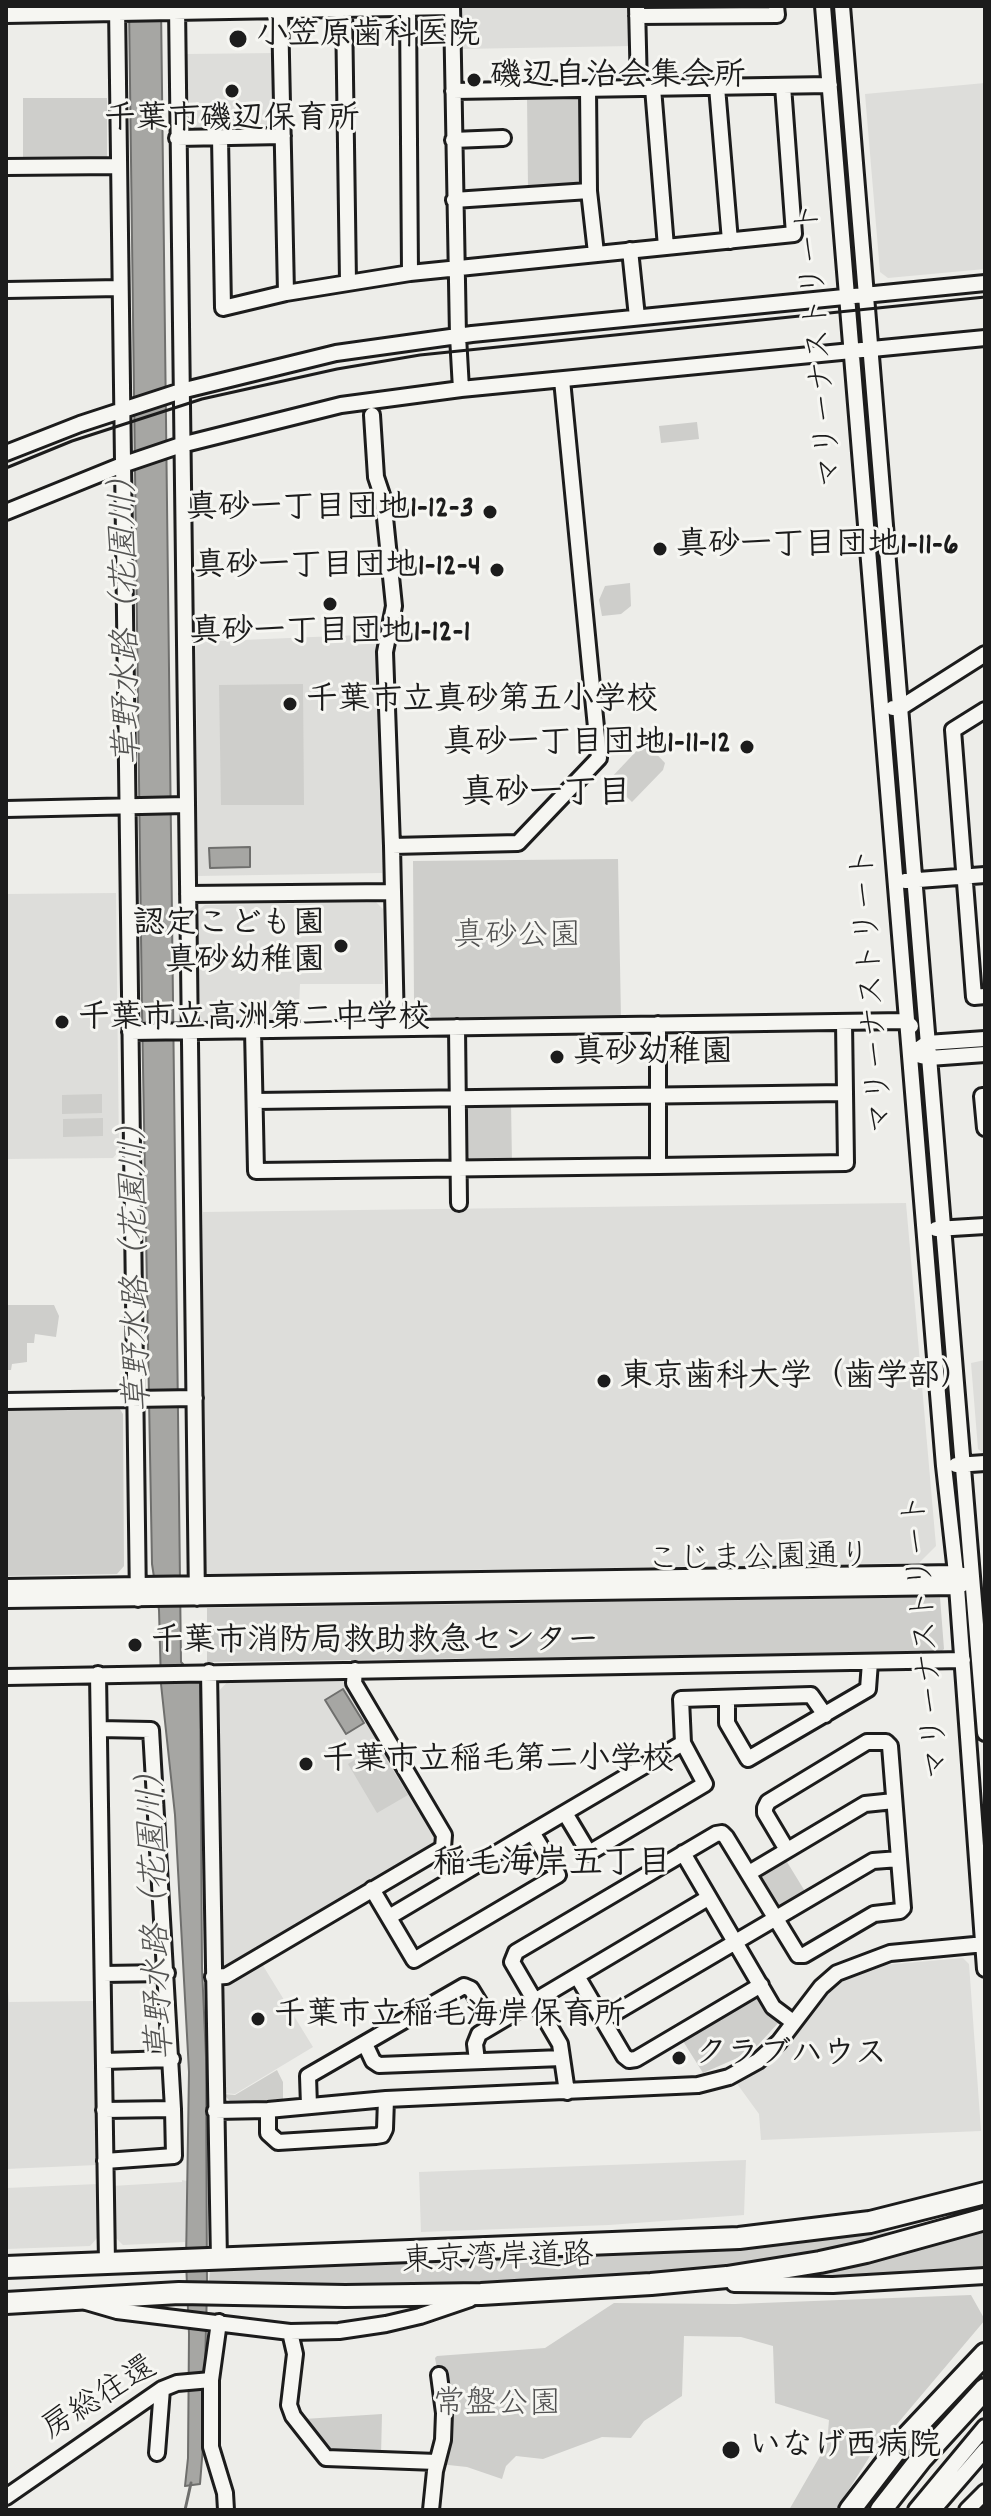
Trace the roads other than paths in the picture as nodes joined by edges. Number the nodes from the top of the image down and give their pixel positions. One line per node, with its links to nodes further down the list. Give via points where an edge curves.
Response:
1 (776, 6): 10 (street, via 777,15)
2 (823, 6): 12 (street, マリーナストリート)
3 (842, 6): 38 (street, マリーナストリート)
4 (452, 7): 5 (street); 17 (street)
5 (408, 8): 6 (street); 32 (street)
6 (344, 9): 9 (street); 33 (street)
7 (117, 10): 8 (street); 11 (street); 23 (street)
8 (177, 10): 9 (street); 20 (street)
9 (280, 10): 18 (street)
10 (637, 11): 15 (street)
11 (6, 15)
12 (830, 85): 13 (street); 39 (street, マリーナストリート)
13 (783, 86): 14 (street); 27 (street, via 794,234)
14 (717, 87): 15 (street); 27 (street)
15 (646, 88): 16 (street); 28 (street)
16 (588, 89): 17 (street); 25 (street)
17 (453, 91): 22 (street)
18 (283, 136): 19 (street); 37 (street)
19 (220, 137): 20 (street); 37 (street, via 223,308)
20 (177, 138): 47 (street)
21 (503, 138): 22 (street)
22 (453, 140): 26 (street)
23 (118, 166): 24 (street); 35 (street)
24 (6, 167)
25 (589, 191): 26 (street); 30 (street)
26 (454, 200): 31 (street)
27 (730, 241): 28 (street)
28 (666, 247): 29 (street)
29 (630, 250): 30 (street); 40 (street)
30 (596, 253): 31 (street)
31 (456, 267): 32 (street); 41 (street)
32 (410, 273): 33 (street)
33 (348, 282): 37 (street)
34 (985, 283): 38 (street)
35 (120, 288): 36 (street); 48 (street)
36 (6, 290)
37 (286, 293)
38 (866, 295): 39 (street); 43 (street, マリーナストリート)
39 (847, 296): 40 (street); 44 (street, マリーナストリート)
40 (637, 317): 41 (street)
41 (458, 336): 46 (street); 47 (street, via 336,353)
42 (985, 338): 43 (street)
43 (871, 349): 44 (street); 55 (street, マリーナストリート)
44 (852, 351): 45 (street); 56 (street, マリーナストリート)
45 (562, 380): 46 (street); 61 (street, via 599,758 518,843)
46 (461, 389): 50 (street, via 341,405)
47 (181, 391): 48 (street); 50 (street)
48 (121, 411): 51 (street); 52 (street)
49 (372, 415): 61 (street, via 394,606 385,652)
50 (181, 445): 52 (street); 58 (street)
51 (6, 453)
52 (122, 465): 53 (street); 59 (street)
53 (6, 512)
54 (985, 654): 55 (street)
55 (900, 708): 56 (street); 64 (street, マリーナストリート)
56 (881, 710): 65 (street, マリーナストリート)
57 (985, 710): 63 (street, via 953,730)
58 (186, 805): 59 (street); 67 (street)
59 (127, 807): 60 (street); 78 (street)
60 (6, 809)
61 (392, 846): 66 (street)
62 (985, 875): 63 (street)
63 (964, 876): 64 (street); 69 (street)
64 (913, 880): 65 (street); 80 (street, マリーナストリート)
65 (896, 881): 71 (street, マリーナストリート)
66 (392, 892): 67 (street); 75 (street)
67 (188, 894): 77 (street)
68 (985, 935): 69 (street)
69 (969, 937): 70 (street, via 974,997)
70 (985, 996)
71 (906, 1021): 72 (street); 80 (street); 81 (street, マリーナストリート)
72 (844, 1022): 73 (street); 83 (street)
73 (658, 1024): 74 (street); 84 (street)
74 (457, 1027): 75 (street); 86 (street)
75 (396, 1028): 76 (street)
76 (253, 1030): 77 (street); 87 (street)
77 (190, 1031): 78 (street); 95 (street)
78 (130, 1032): 96 (street)
79 (985, 1039): 80 (street)
80 (928, 1051): 81 (street); 82 (street); 93 (street, マリーナストリート)
81 (909, 1054): 94 (street, マリーナストリート)
82 (985, 1054)
83 (845, 1093): 84 (street); 89 (street, via 846,1163)
84 (658, 1096): 86 (street); 89 (street)
85 (985, 1096): 88 (street)
86 (457, 1100): 87 (street); 90 (street)
87 (255, 1101): 90 (street, via 256,1171)
88 (985, 1128)
89 (658, 1166): 90 (street)
90 (459, 1169): 91 (street)
91 (459, 1203)
92 (985, 1226): 93 (street)
93 (943, 1229): 94 (street); 99 (street, マリーナストリート)
94 (924, 1230): 100 (street, マリーナストリート)
95 (195, 1398): 96 (street); 104 (street)
96 (135, 1399): 97 (street); 105 (street)
97 (6, 1401)
98 (985, 1463): 99 (street)
99 (962, 1465): 100 (street); 101 (street, マリーナストリート)
100 (944, 1466): 102 (street, マリーナストリート)
101 (974, 1578): 102 (street, こじま公園通り); 116 (street, マリーナストリート)
102 (956, 1580): 104 (street, こじま公園通り); 107 (street, マリーナストリート)
103 (6, 1587): 105 (street)
104 (197, 1591): 105 (street, こじま公園通り)
105 (138, 1592): 106 (street)
106 (6, 1600)
107 (963, 1660): 108 (street); 130 (street, マリーナストリート)
108 (870, 1662): 109 (street); 114 (street, via 868,1689)
109 (355, 1670): 110 (street); 125 (street, via 354,1683 444,1835 443,1848)
110 (204, 1672): 111 (street); 135 (street)
111 (98, 1674): 112 (street); 115 (street)
112 (6, 1677)
113 (727, 1698): 114 (street, via 811,1695); 114 (street, via 727,1723 748,1759); 117 (street, via 681,1699)
114 (825, 1715)
115 (99, 1729): 132 (street, via 151,1730); 133 (street)
116 (985, 1733)
117 (683, 1743): 119 (street); 119 (street, via 705,1784 667,1807 589,1853)
118 (894, 1801): 121 (street, via 865,1804); 121 (street, via 890,1746 867,1742 768,1802 765,1813); 123 (street)
119 (565, 1813): 120 (street)
120 (532, 1832): 127 (street); 127 (street, via 558,1875 454,1937 414,1960)
121 (787, 1850): 124 (street)
122 (683, 1853): 124 (street, via 722,1833); 126 (street); 137 (street, via 516,1952 512,1962)
123 (899, 1859): 128 (street, via 873,1861); 128 (street, via 900,1911 874,1914 804,1955 798,1955)
124 (749, 1873): 128 (street)
125 (372, 1889): 127 (street); 135 (street, via 226,1976)
126 (708, 1898): 129 (street); 134 (street)
127 (389, 1917)
128 (774, 1917): 129 (street)
129 (735, 1941): 136 (street); 138 (street)
130 (984, 1943): 131 (street, マリーナストリート); 139 (street, via 890,1953 857,1963 837,1973)
131 (985, 1969)
132 (167, 1973): 133 (street); 143 (street)
133 (103, 1974): 144 (street)
134 (577, 1976): 137 (street); 138 (street)
135 (213, 1977): 152 (street)
136 (761, 1985): 138 (street, via 636,2059 624,2056); 139 (street, via 773,2007)
137 (535, 2001): 140 (street); 142 (street, via 560,2044)
138 (603, 2020)
139 (793, 2022): 146 (street, via 758,2061 729,2077 675,2088)
140 (493, 2025): 141 (street, via 464,1986); 145 (street, via 476,2038)
141 (365, 2044): 145 (street, via 379,2065); 148 (street, via 308,2076)
142 (562, 2058): 145 (street); 146 (street)
143 (172, 2059): 144 (street); 149 (street)
144 (104, 2061): 150 (street)
145 (477, 2061)
146 (567, 2092): 147 (street)
147 (386, 2099): 148 (street); 151 (street, via 385,2129 376,2136 278,2142 268,2133)
148 (309, 2106): 151 (street)
149 (173, 2109): 150 (street); 153 (street, via 174,2156)
150 (104, 2110): 153 (street)
151 (268, 2110): 152 (street)
152 (215, 2111): 156 (street)
153 (105, 2161): 157 (street)
154 (985, 2193): 156 (highway, 東京湾岸道路, via 881,2219 774,2236)
155 (985, 2219): 160 (highway, 東京湾岸道路, via 820,2262)
156 (203, 2261): 157 (highway, 東京湾岸道路)
157 (107, 2263): 158 (highway, 東京湾岸道路)
158 (6, 2267)
159 (985, 2276): 160 (street, via 833,2285)
160 (651, 2284): 161 (highway, 東京湾岸道路)
161 (481, 2294): 162 (highway, 東京湾岸道路); 165 (street, via 386,2324)
162 (74, 2298): 163 (highway, 東京湾岸道路); 164 (street, via 117,2311)
163 (6, 2303)
164 (215, 2322): 165 (street); 168 (street, 房総往還)
165 (290, 2332): 174 (street, via 295,2354 289,2405 326,2458)
166 (985, 2354): 179 (highway, via 903,2441)
167 (439, 2375): 174 (street, via 444,2413)
168 (208, 2380): 169 (street, 房総往還); 177 (street, 房総往還, via 211,2447)
169 (162, 2389): 173 (street); 176 (street, 房総往還)
170 (978, 2396): 180 (highway)
171 (985, 2427): 181 (street)
172 (985, 2450): 182 (street)
173 (157, 2453)
174 (437, 2462): 178 (street)
175 (985, 2492): 183 (street)
176 (6, 2497)
177 (226, 2510)
178 (431, 2510)
179 (850, 2510)
180 (881, 2510)
181 (916, 2510)
182 (933, 2510)
183 (967, 2510)

